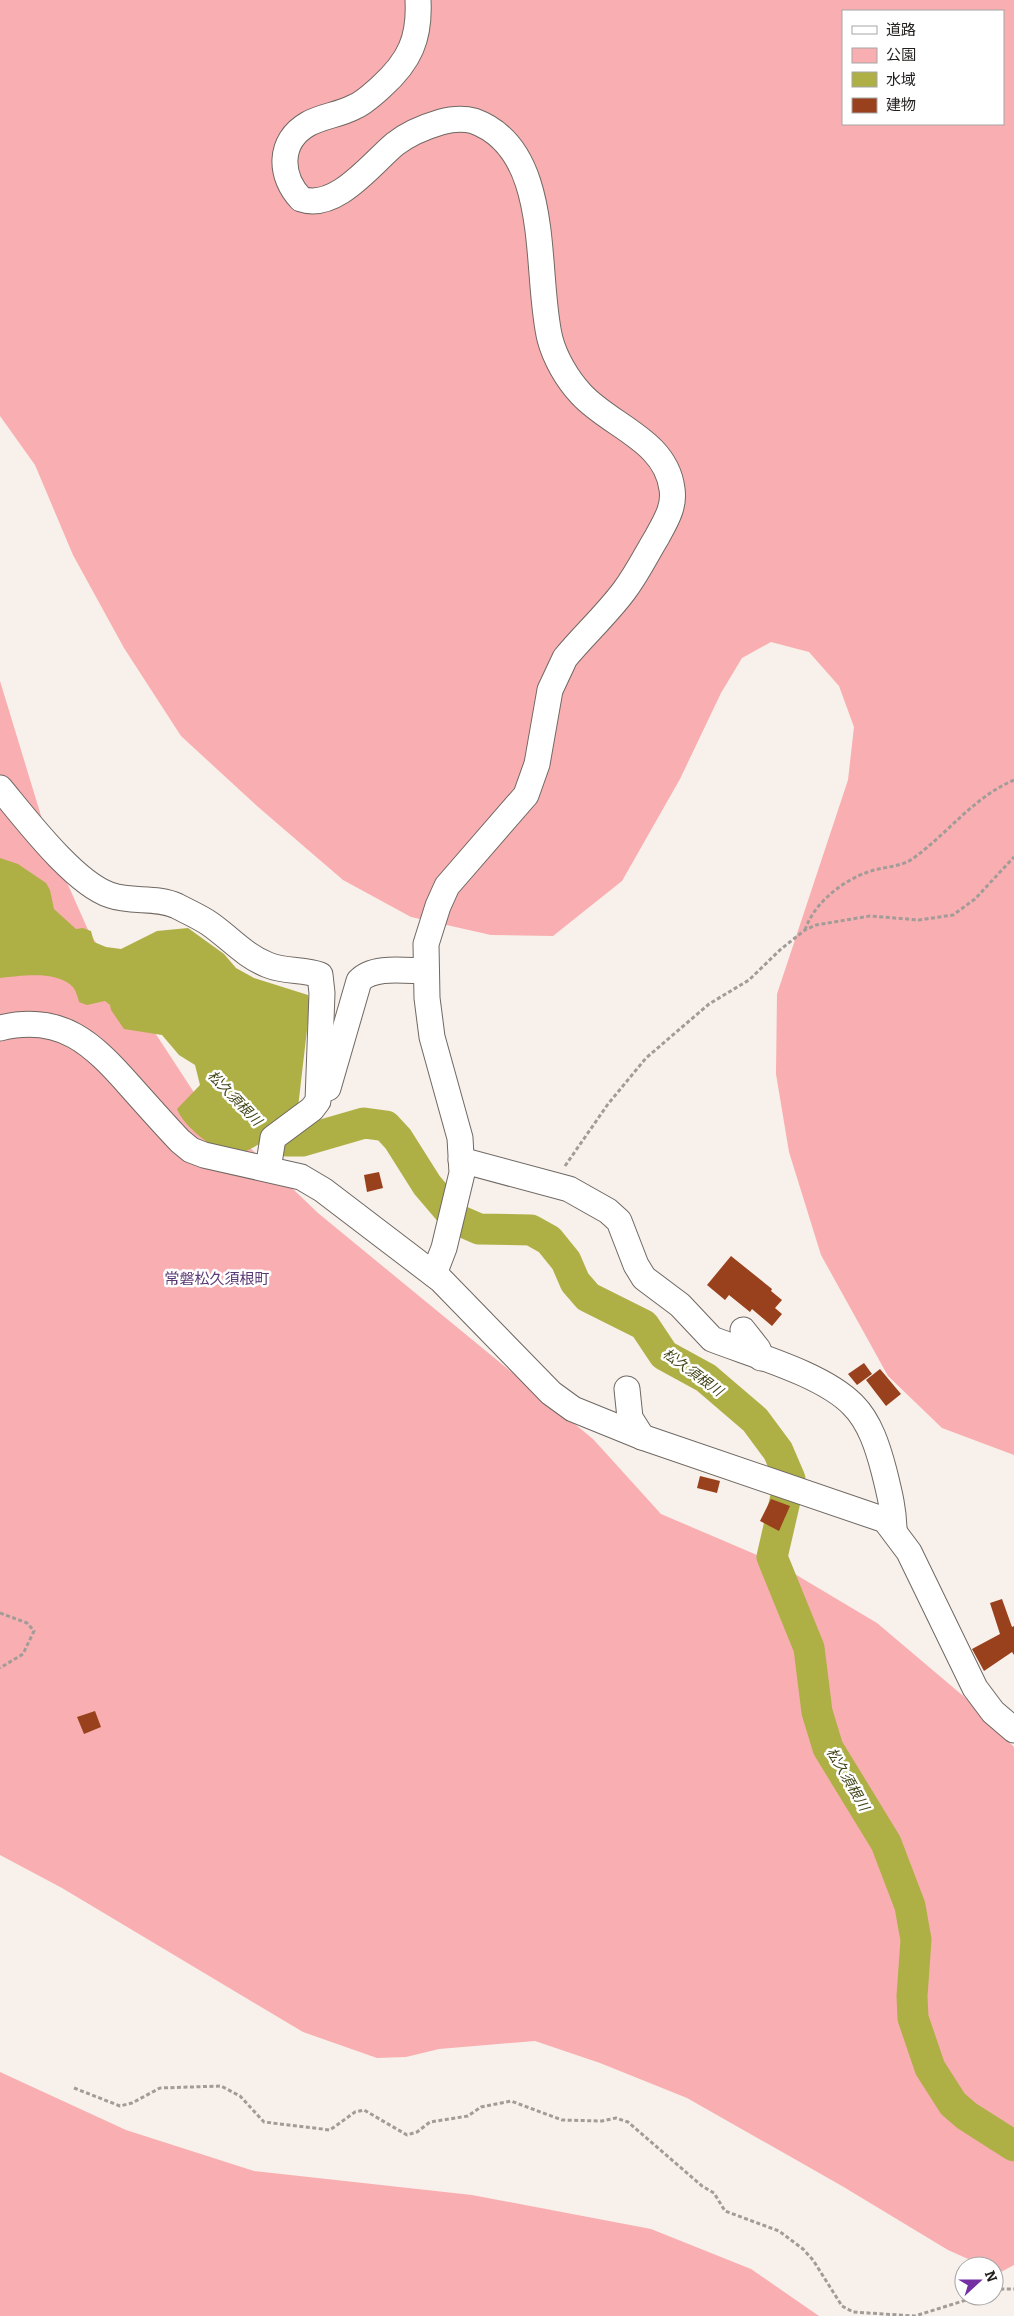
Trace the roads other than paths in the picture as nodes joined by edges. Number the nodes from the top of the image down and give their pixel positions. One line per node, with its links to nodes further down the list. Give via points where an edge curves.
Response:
1 (418, 0): 3 (street, via 419,22 414,41 396,74 354,107 306,125 293,137 287,150 286,178 301,199 317,201 342,191 395,144 426,126 464,119 497,134 516,158 532,195 546,314 556,354 581,395 649,445 667,472 672,489 669,514 632,579 560,669 550,690 537,764 526,795 447,886 426,944)
2 (0, 788): 5 (street, via 37,832 96,890 113,896 170,903 209,922 246,954 269,965 320,974 322,993)
3 (426, 971): 5 (street, via 384,971 366,975 359,981 324,1101); 6 (street, via 432,1037 460,1138)
4 (0, 1028): 7 (street, via 14,1025 56,1027 73,1034 104,1057 191,1150)
5 (316, 1105): 7 (street, via 274,1138)
6 (461, 1160): 8 (street, via 462,1172 455,1203); 10 (street, via 569,1188 616,1217 640,1272 680,1304 712,1339)
7 (268, 1169): 8 (street, via 306,1179)
8 (434, 1274): 12 (street, via 551,1393 573,1409)
9 (743, 1330): 10 (street)
10 (761, 1358): 13 (street, via 823,1384 855,1406 876,1444 891,1498)
11 (627, 1389): 12 (street, via 630,1418)
12 (642, 1437): 13 (street, via 885,1520)
13 (894, 1531): 14 (street, via 909,1552 975,1688 993,1712)
14 (1014, 1730)

